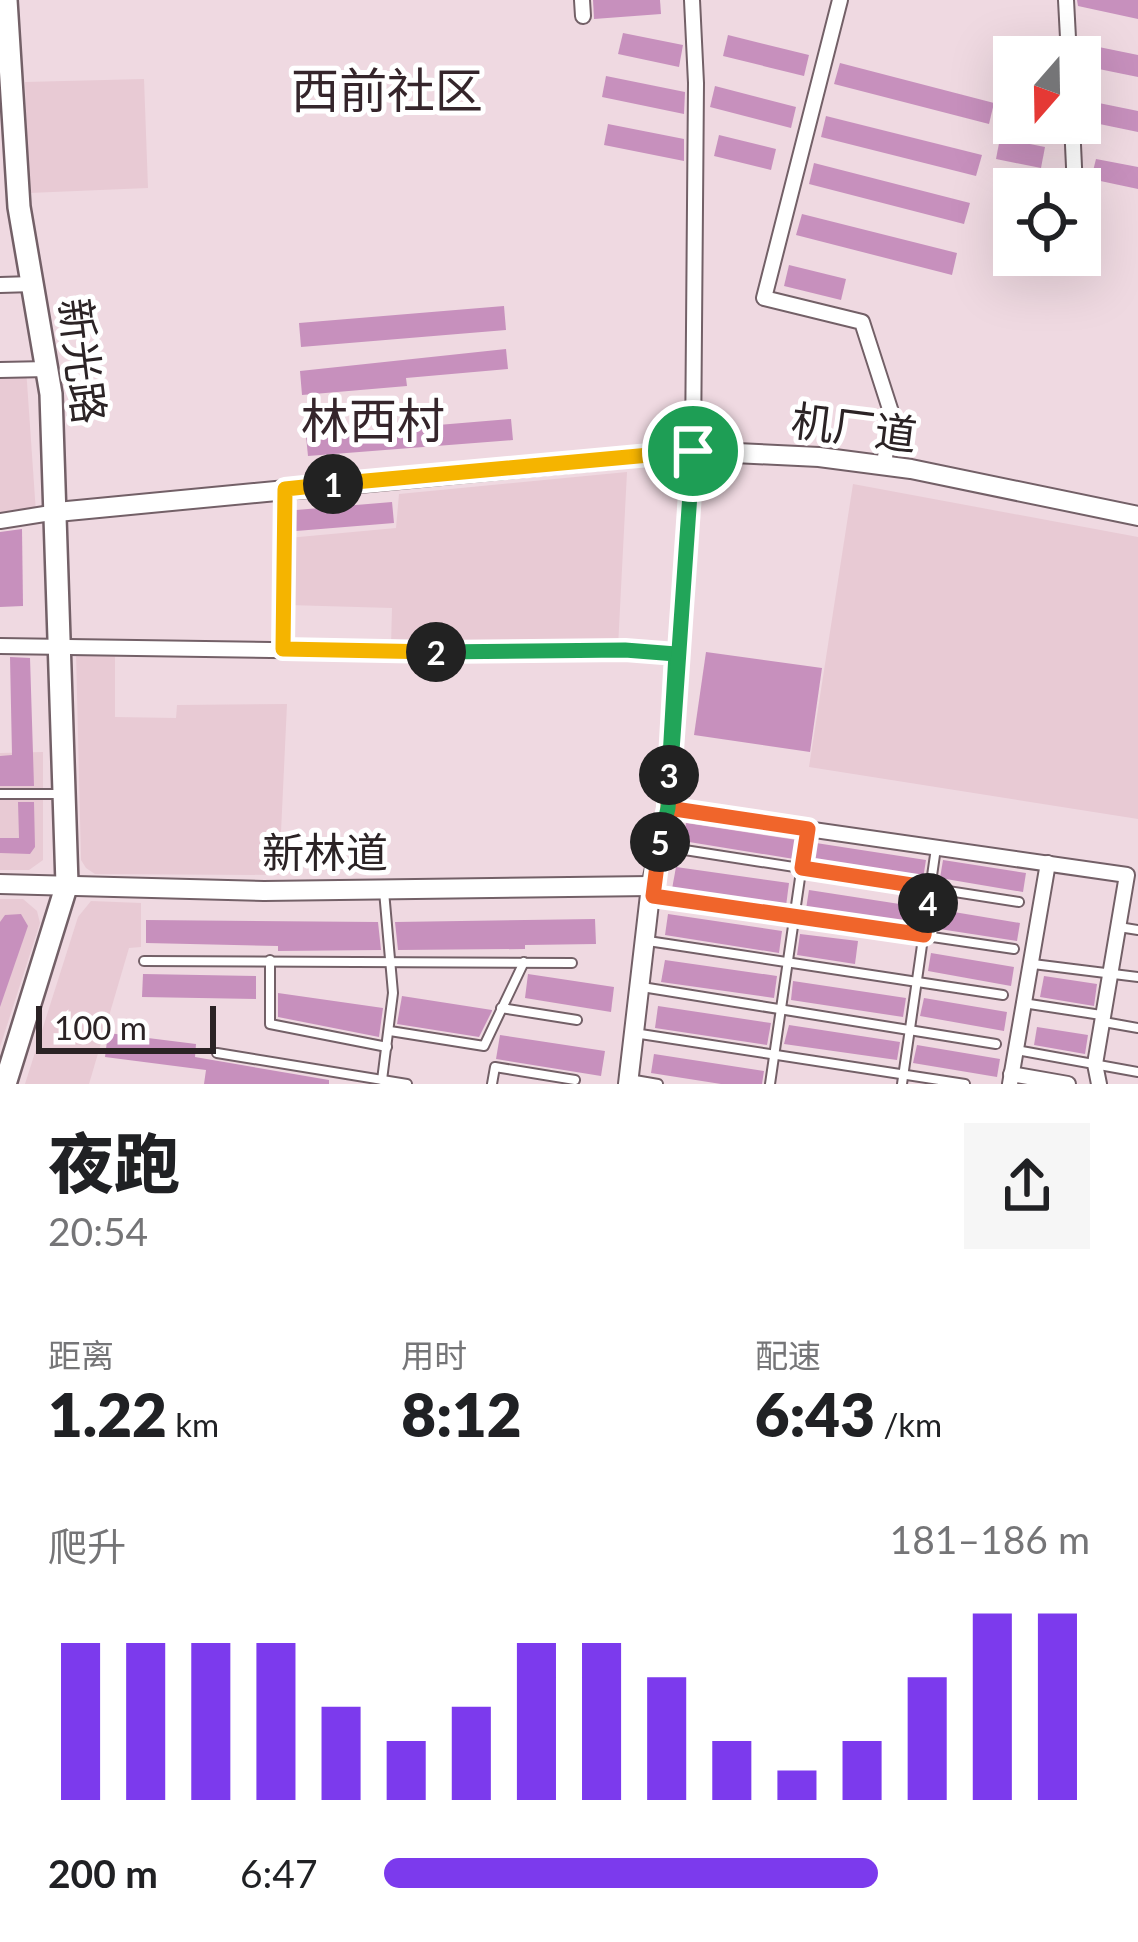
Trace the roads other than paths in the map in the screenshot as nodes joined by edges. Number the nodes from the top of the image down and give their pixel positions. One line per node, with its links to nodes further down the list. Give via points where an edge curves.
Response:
1 (6, 0): 6 (main road, 新光路)
2 (692, 0): 11 (street)
3 (841, 0): 12 (street, via 764,298 862,322 891,412)
4 (1066, 0): 5 (street)
5 (1068, 36)
6 (3, 41): 7 (main road, 新光路)
7 (33, 284): 8 (street); 9 (main road, 新光路)
8 (0, 285)
9 (48, 369): 10 (street); 14 (main road, 新光路)
10 (0, 370)
11 (693, 451): 12 (street, 机厂道); 13 (street, 机厂道); 20 (street)
12 (884, 466): 15 (street, 机厂道)
13 (285, 489): 14 (street, 机厂道); 19 (street)
14 (57, 512): 16 (street); 17 (main road, 新光路)
15 (1138, 516)
16 (0, 521)
17 (60, 644): 18 (street); 19 (street); 22 (main road, 新光路)
18 (0, 646)
19 (283, 649): 20 (street)
20 (676, 654): 23 (street)
21 (0, 794): 22 (lane)
22 (64, 794): 30 (main road, 新光路)
23 (668, 808): 24 (street); 25 (street)
24 (808, 829): 26 (street); 28 (lane)
25 (659, 846): 28 (lane); 33 (street)
26 (937, 847): 27 (street); 31 (lane)
27 (1048, 863): 36 (street, via 1126,874); 47 (street)
28 (802, 868): 31 (lane); 35 (lane)
29 (0, 884): 30 (street, 新林道)
30 (67, 884): 32 (street, 新林道); 74 (main road, 新光路)
31 (931, 888): 34 (lane); 38 (lane)
32 (383, 889): 33 (street, 新林道); 43 (lane)
33 (652, 891): 35 (lane); 39 (street)
34 (1019, 902)
35 (794, 916): 38 (lane); 46 (lane)
36 (1119, 926): 37 (lane); 48 (street)
37 (1138, 930)
38 (924, 935): 40 (lane); 50 (lane)
39 (645, 941): 46 (lane); 51 (street)
40 (1013, 949)
41 (270, 960): 42 (lane); 43 (lane); 63 (lane, via 270,1024)
42 (144, 961)
43 (390, 961): 44 (lane); 59 (lane)
44 (524, 962): 45 (lane); 54 (lane)
45 (572, 963)
46 (788, 963): 50 (lane); 55 (lane)
47 (1030, 963): 48 (lane); 53 (street)
48 (1110, 972): 49 (lane); 56 (street)
49 (1138, 977)
50 (917, 982): 52 (lane); 60 (lane)
51 (640, 987): 55 (lane); 61 (street)
52 (1003, 995)
53 (1023, 1003): 56 (lane); 64 (street)
54 (501, 1008): 57 (lane); 59 (lane, via 484,1046)
55 (781, 1009): 60 (lane); 66 (lane)
56 (1102, 1018): 58 (lane); 67 (street)
57 (577, 1020)
58 (1138, 1028)
59 (390, 1030): 63 (lane)
60 (910, 1030): 62 (lane); 69 (lane)
61 (634, 1033): 66 (lane); 73 (street)
62 (995, 1044)
63 (387, 1047): 71 (lane)
64 (1016, 1050): 67 (lane); 70 (street)
65 (217, 1053): 71 (lane)
66 (774, 1054): 69 (lane); 78 (lane)
67 (1095, 1064): 68 (lane); 81 (street)
68 (1138, 1072)
69 (903, 1079): 79 (lane)
70 (1011, 1079): 80 (street)
71 (382, 1080): 75 (lane)
72 (575, 1080): 76 (lane, via 495,1067)
73 (629, 1082): 77 (lane)
74 (5, 1084)
75 (407, 1084)
76 (492, 1084)
77 (658, 1084)
78 (770, 1084)
79 (965, 1084)
80 (1069, 1084)
81 (1099, 1084)

